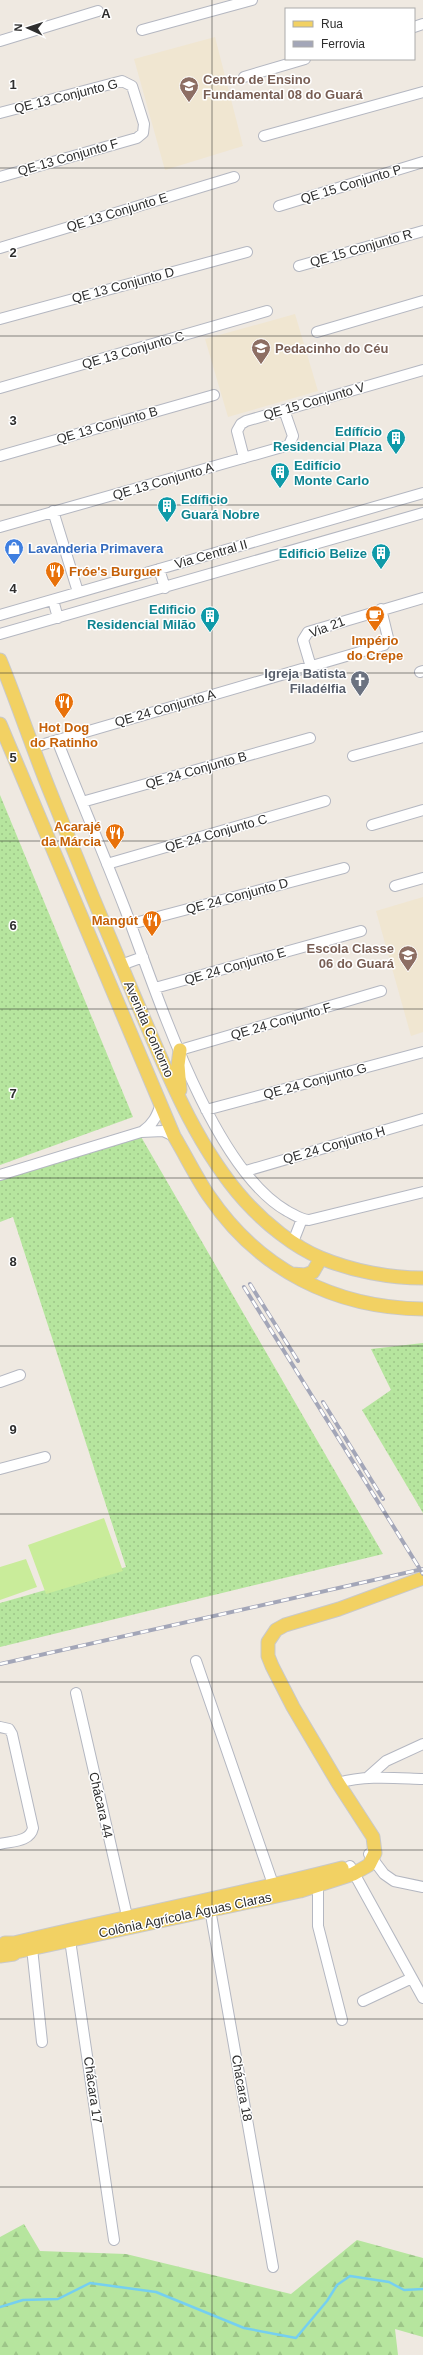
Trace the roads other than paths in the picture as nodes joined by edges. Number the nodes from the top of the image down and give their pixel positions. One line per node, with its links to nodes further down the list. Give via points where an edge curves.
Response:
1 (252, 0): 3 (street)
2 (98, 11): 4 (street)
3 (142, 30)
4 (0, 41)
5 (302, 60): 6 (street)
6 (244, 77)
7 (423, 92): 9 (street)
8 (0, 113): 10 (street, QE 13 Conjunto G, via 117,81 126,82 132,86 144,124 143,133)
9 (264, 136)
10 (136, 138): 12 (street, QE 13 Conjunto F)
11 (423, 162): 14 (street, QE 15 Conjunto P)
12 (0, 177)
13 (234, 177): 16 (street, QE 13 Conjunto E)
14 (279, 206)
15 (423, 231): 18 (street, QE 15 Conjunto R)
16 (0, 248)
17 (247, 252): 21 (street, QE 13 Conjunto D)
18 (299, 266)
19 (423, 301): 22 (street)
20 (267, 311): 24 (street, QE 13 Conjunto C)
21 (0, 319)
22 (317, 332)
23 (423, 370): 26 (street, QE 15 Conjunto V)
24 (0, 388)
25 (214, 395): 27 (street, QE 13 Conjunto B)
26 (284, 410): 28 (street, QE 15 Conjunto V, via 241,424 237,431); 28 (street, QE 13 Conjunto A, via 293,436 289,445)
27 (0, 456)
28 (244, 458): 30 (street, QE 13 Conjunto A)
29 (423, 493): 33 (street, Via Central II)
30 (53, 511): 32 (street, QE 13 Conjunto A); 35 (street)
31 (423, 513): 34 (street, Via Central II)
32 (0, 527)
33 (159, 569): 34 (street); 35 (street, Via Central II)
34 (165, 588): 40 (street, Via Central II)
35 (78, 592): 37 (street, Via Central II)
36 (423, 598): 38 (street, Via 21)
37 (53, 600): 39 (street, Via Central II); 40 (street)
38 (380, 609): 43 (street, Via 21, via 308,632 303,640); 43 (street, QE 24 Conjunto A, via 388,638 384,645)
39 (0, 614)
40 (58, 618): 41 (street, Via Central II)
41 (0, 634)
42 (0, 660): 48 (main road, Avenida Contorno)
43 (311, 667): 47 (street, QE 24 Conjunto A)
44 (0, 724): 53 (main road, Avenida Contorno)
45 (423, 737): 49 (street)
46 (310, 738): 52 (street, QE 24 Conjunto B)
47 (57, 740): 48 (street, QE 24 Conjunto A); 52 (street)
48 (34, 747): 50 (main road, Avenida Contorno)
49 (353, 756)
50 (50, 794): 53 (main road, via 46,802); 55 (main road, Avenida Contorno)
51 (325, 801): 58 (street, QE 24 Conjunto C)
52 (82, 802): 58 (street)
53 (33, 804): 57 (main road, Avenida Contorno)
54 (423, 810): 56 (street)
55 (62, 821): 57 (main road, via 55,815 50,815 46,817); 62 (main road, Avenida Contorno)
56 (372, 825)
57 (42, 827): 63 (main road, Avenida Contorno)
58 (108, 864): 64 (street)
59 (344, 868): 64 (street, QE 24 Conjunto D)
60 (423, 878): 61 (street)
61 (395, 886)
62 (93, 896): 63 (main road, via 82,894); 67 (main road, Avenida Contorno)
63 (77, 905): 73 (main road, Avenida Contorno)
64 (131, 924): 66 (street)
65 (361, 931): 68 (street, QE 24 Conjunto E)
66 (143, 957): 67 (street); 68 (street)
67 (121, 965): 72 (main road, Avenida Contorno)
68 (155, 988): 70 (street)
69 (381, 992): 70 (street, QE 24 Conjunto F)
70 (180, 1050): 72 (main road); 74 (street)
71 (423, 1052): 74 (street, QE 24 Conjunto G)
72 (180, 1098): 82 (main road, Avenida Contorno, via 198,1134 229,1181 245,1201)
73 (161, 1104): 76 (street, via 154,1121); 77 (main road, Avenida Contorno)
74 (206, 1110): 78 (street)
75 (423, 1119): 78 (street, QE 24 Conjunto H)
76 (141, 1132): 77 (street, via 163,1131); 79 (street)
77 (174, 1136): 84 (main road, Avenida Contorno, via 210,1196 230,1222 272,1263)
78 (246, 1171): 81 (street, via 270,1199)
79 (0, 1175)
80 (423, 1192): 81 (street, via 315,1219)
81 (302, 1219): 82 (street)
82 (293, 1242): 83 (main road, Avenida Contorno)
83 (321, 1258): 84 (main road, via 310,1273); 85 (main road, Avenida Contorno, via 372,1273)
84 (290, 1274): 86 (main road, Avenida Contorno, via 352,1300)
85 (423, 1278)
86 (401, 1309): 87 (main road, Avenida Contorno); 88 (main road)
87 (423, 1309)
88 (423, 1317)
89 (20, 1375): 90 (street)
90 (0, 1382)
91 (45, 1457): 92 (street)
92 (0, 1469)
93 (423, 1578): 100 (main road, via 351,1605 284,1625 276,1630 268,1642 268,1656 272,1666)
94 (196, 1661): 105 (street)
95 (76, 1693): 108 (street, Chácara 44)
96 (0, 1727): 101 (street, via 9,1729 12,1734 33,1828 32,1833 26,1838)
97 (423, 1744): 98 (street, via 386,1761)
98 (368, 1777): 99 (street); 100 (street)
99 (423, 1779)
100 (338, 1784): 102 (main road, via 375,1842)
101 (0, 1844)
102 (371, 1856): 103 (main road, via 369,1865); 106 (street, via 384,1874 394,1882)
103 (352, 1870): 104 (main road, Colônia Agrícola Águas Claras); 105 (main road, Colônia Agrícola Águas Claras); 112 (street)
104 (318, 1885): 107 (main road, Colônia Agrícola Águas Claras); 115 (street, via 318,1926)
105 (274, 1887): 108 (main road, Colônia Agrícola Águas Claras)
106 (423, 1887)
107 (210, 1909): 109 (main road, Colônia Agrícola Águas Claras); 118 (street, Chácara 18)
108 (127, 1916): 111 (main road, Colônia Agrícola Águas Claras)
109 (70, 1940): 110 (main road, Colônia Agrícola Águas Claras); 117 (street, Chácara 17)
110 (32, 1948): 111 (main road, Colônia Agrícola Águas Claras); 116 (street)
111 (6, 1949)
112 (412, 1978): 113 (street); 114 (street)
113 (423, 1998)
114 (363, 2001)
115 (342, 2020)
116 (42, 2042)
117 (114, 2240)
118 (273, 2267)

